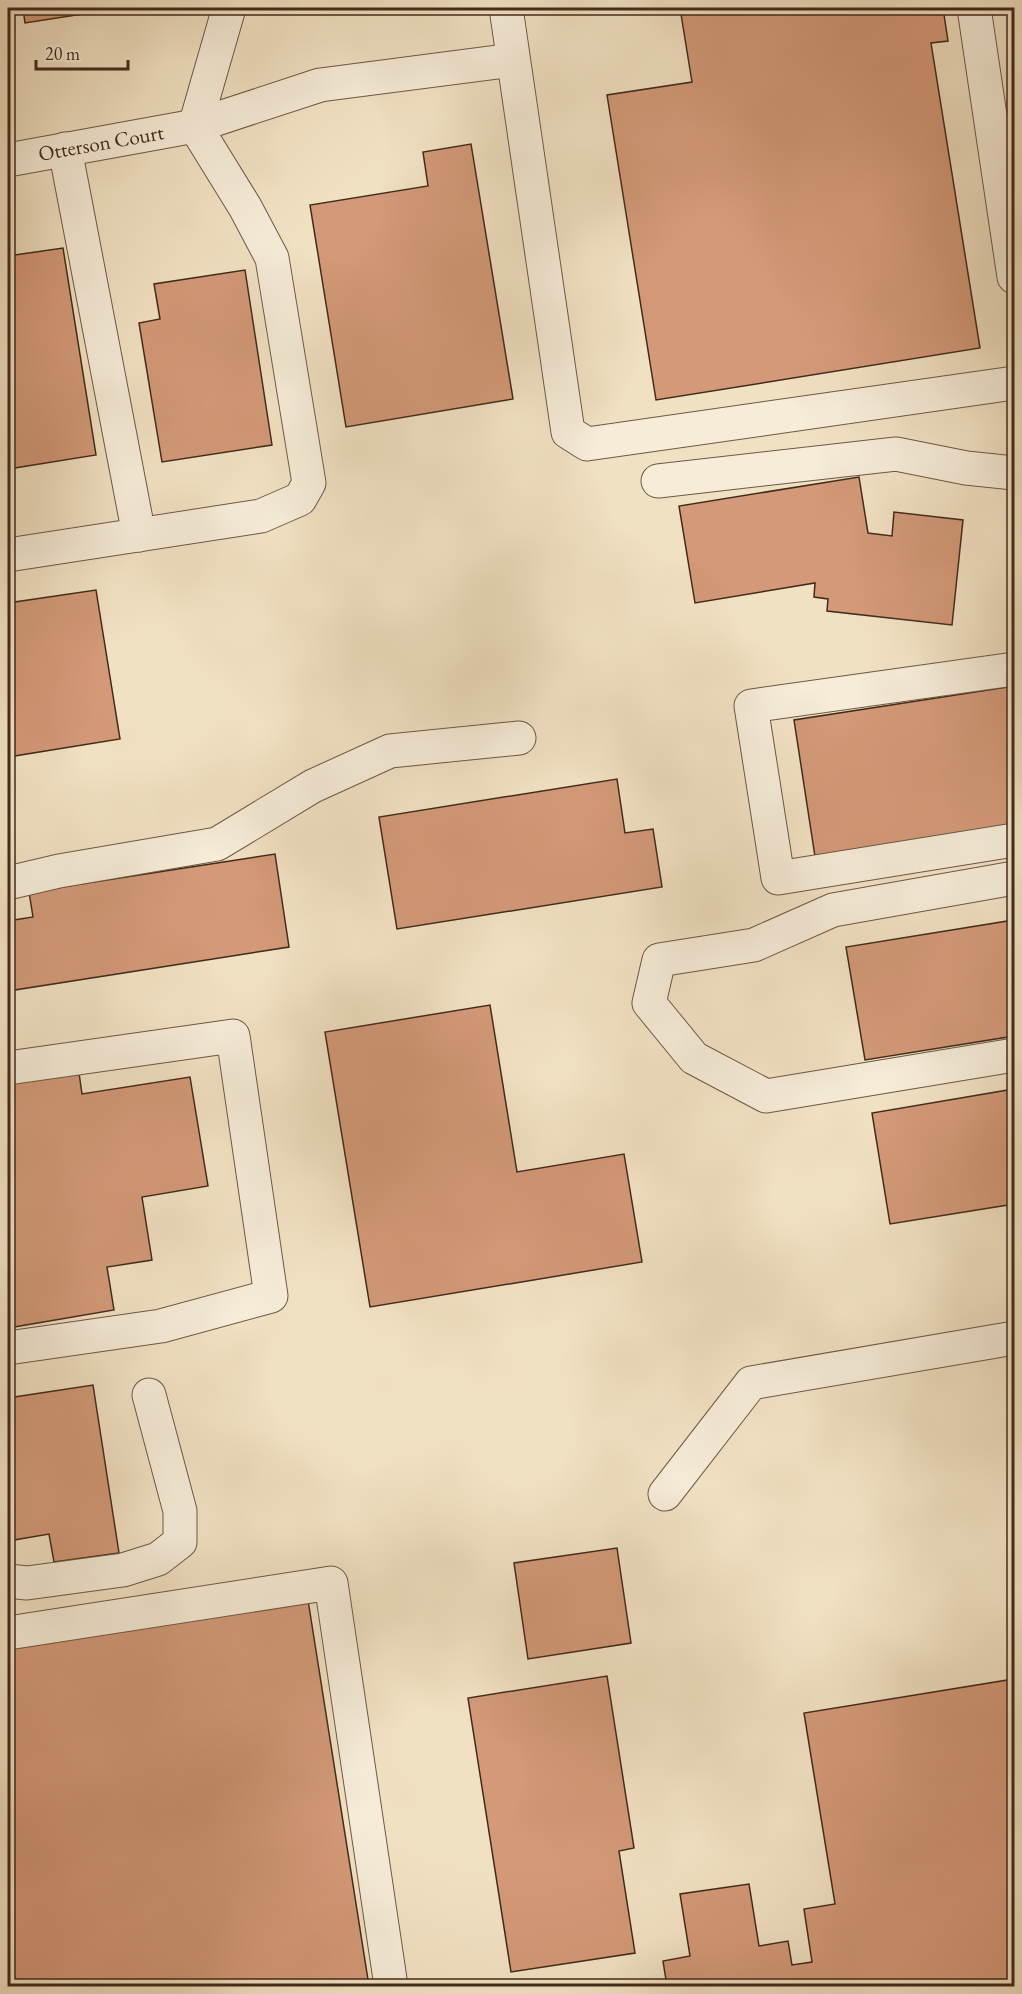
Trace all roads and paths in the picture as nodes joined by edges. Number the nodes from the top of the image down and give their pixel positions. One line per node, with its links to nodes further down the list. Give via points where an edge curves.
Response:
1 (229, 8): 5 (street)
2 (506, 8): 4 (street)
3 (974, 8): 8 (street)
4 (513, 60): 5 (street, Otterson Court, via 320,85); 9 (street, via 568,432 587,444)
5 (195, 126): 6 (street, Otterson Court); 12 (street, via 272,258 309,483 300,499 261,516)
6 (65, 149): 7 (street, Otterson Court); 12 (street)
7 (8, 160)
8 (1014, 277)
9 (1014, 383)
10 (1014, 473): 11 (street, via 896,454)
11 (658, 481)
12 (139, 535): 13 (street)
13 (8, 555)
14 (1014, 669): 16 (street, via 751,706 778,878)
15 (519, 738): 18 (street, via 390,751 313,786 217,844)
16 (1014, 840)
17 (1014, 878): 19 (street, via 833,910 754,945 659,960 649,1003 694,1058 766,1096)
18 (8, 883)
19 (1014, 1055)
20 (8, 1068): 22 (street, via 233,1036 271,1296 161,1326)
21 (1014, 1338): 24 (street, via 751,1383)
22 (8, 1348)
23 (149, 1395): 25 (street, via 180,1511 180,1542 158,1558 123,1570 27,1583)
24 (665, 1494)
25 (8, 1581)
26 (8, 1633): 27 (street, via 331,1583)
27 (391, 1986)

